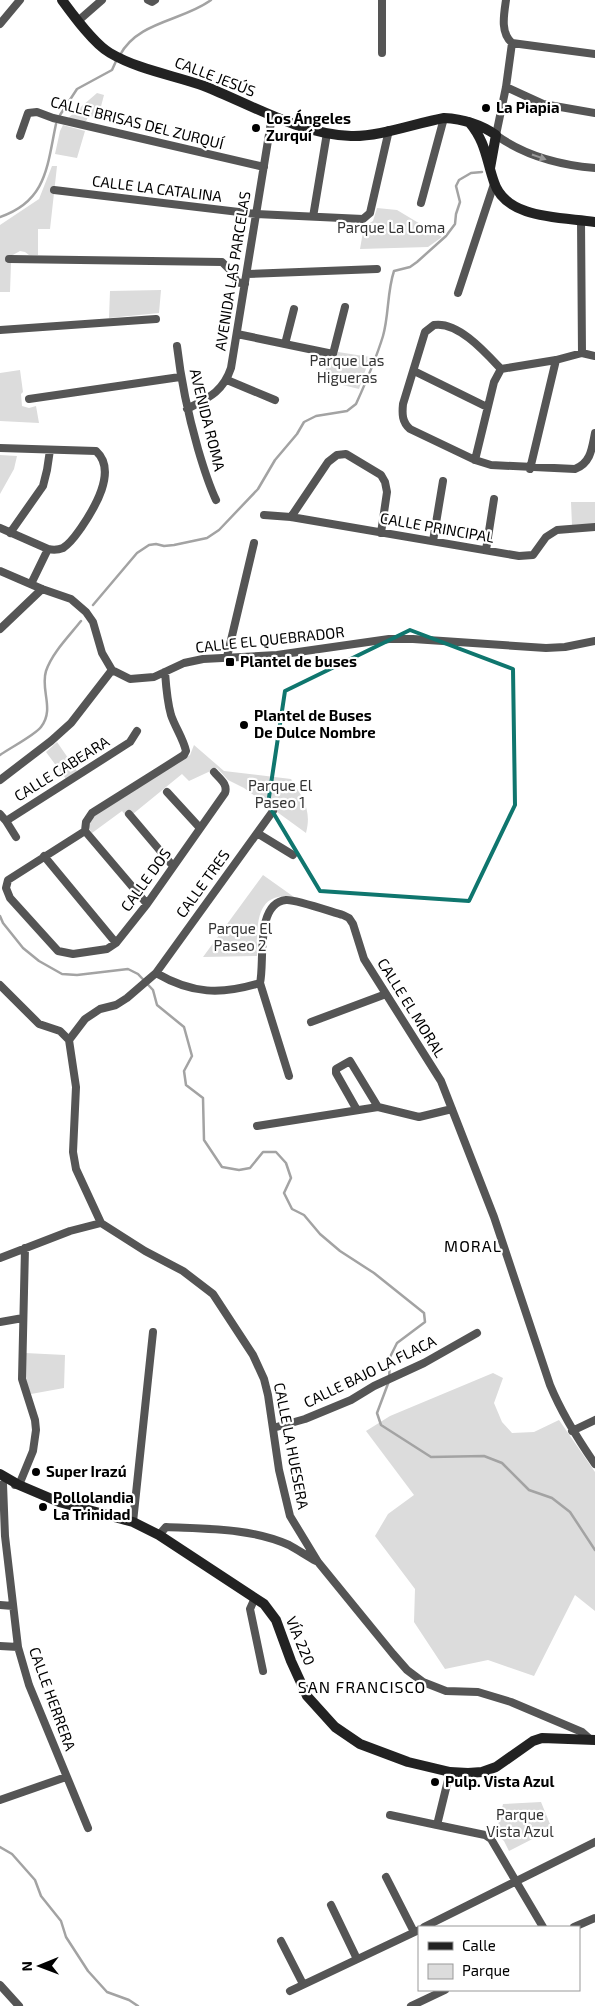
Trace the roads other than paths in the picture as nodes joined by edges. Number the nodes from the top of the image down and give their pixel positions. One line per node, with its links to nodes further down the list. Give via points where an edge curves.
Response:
1 (20, 0): 7 (street)
2 (62, 0): 6 (main road, CALLE JESÚS)
3 (102, 0): 6 (street)
4 (382, 0): 9 (street)
5 (506, 0): 8 (street, via 506,39)
6 (78, 21): 13 (main road, CALLE JESÚS, via 108,52 131,64 204,86)
7 (0, 24)
8 (512, 43): 10 (street); 11 (street)
9 (382, 53)
10 (595, 54)
11 (506, 87): 12 (street, via 543,104); 18 (street)
12 (595, 113)
13 (272, 116): 17 (main road, CALLE JESÚS); 20 (street, AVENIDA LAS PARCELAS)
14 (444, 118): 15 (main road, CALLE JESÚS); 16 (main road, CALLE JESÚS); 25 (street)
15 (469, 122): 18 (main road, CALLE JESÚS); 21 (main road, via 485,147)
16 (389, 130): 17 (main road, CALLE JESÚS, via 350,136); 27 (street, CALLE LA CATALINA, via 368,216 359,219)
17 (327, 133): 27 (street)
18 (496, 135): 21 (main road); 22 (street, one-way to 22, via 526,152 552,161)
19 (20, 136): 20 (street, CALLE BRISAS DEL ZURQUÍ, via 28,113 36,112)
20 (264, 168): 26 (street, AVENIDA LAS PARCELAS)
21 (490, 168): 23 (main road)
22 (595, 168)
23 (494, 184): 28 (main road, via 502,198 516,208); 34 (street)
24 (54, 190): 26 (street, CALLE LA CATALINA)
25 (421, 203)
26 (256, 214): 27 (street, CALLE LA CATALINA); 32 (street, AVENIDA LAS PARCELAS)
27 (313, 217)
28 (582, 220): 29 (main road); 42 (street)
29 (595, 222)
30 (8, 259): 33 (street, via 222,262 232,271 237,282)
31 (377, 269): 32 (street)
32 (247, 274): 33 (street, AVENIDA LAS PARCELAS)
33 (245, 284): 39 (street, AVENIDA LAS PARCELAS)
34 (458, 293)
35 (345, 307): 40 (street, via 333,354)
36 (294, 309): 40 (street)
37 (156, 318): 38 (street)
38 (0, 330)
39 (237, 334): 40 (street); 48 (street, AVENIDA LAS PARCELAS)
40 (285, 344)
41 (177, 346): 47 (street, AVENIDA ROMA)
42 (582, 353): 43 (street); 44 (street)
43 (595, 356)
44 (556, 360): 45 (street); 57 (street)
45 (501, 369): 46 (street, via 467,337 444,325 434,325 426,332); 51 (street)
46 (414, 371): 51 (street); 56 (street, via 403,404 406,425)
47 (180, 377): 49 (street); 52 (street, AVENIDA ROMA)
48 (228, 380): 50 (street); 52 (street, via 214,394)
49 (29, 400)
50 (275, 400)
51 (487, 407): 56 (street)
52 (187, 409): 59 (street, AVENIDA ROMA)
53 (595, 433): 57 (street, via 589,458 581,467 570,470)
54 (0, 448): 55 (street)
55 (50, 450): 65 (street, via 43,486); 69 (street, via 96,451 104,462 104,470 96,506 71,542 62,548)
56 (475, 460): 57 (street, via 491,466)
57 (530, 468)
58 (443, 481): 67 (street)
59 (216, 500)
60 (494, 500): 70 (street)
61 (264, 515): 62 (street, CALLE PRINCIPAL)
62 (291, 517): 66 (street, CALLE PRINCIPAL); 66 (street, via 328,462 337,455 346,454 381,475 385,482 387,492)
63 (595, 527): 70 (street, CALLE PRINCIPAL, via 557,530 528,556)
64 (0, 528): 65 (street)
65 (10, 533): 69 (street)
66 (381, 533): 67 (street, CALLE PRINCIPAL)
67 (433, 541): 70 (street, CALLE PRINCIPAL)
68 (254, 543): 76 (street)
69 (48, 549): 72 (street)
70 (486, 550)
71 (0, 571): 72 (street)
72 (31, 584): 73 (street)
73 (42, 589): 74 (street); 77 (street, via 71,599 86,612)
74 (0, 629)
75 (595, 641): 76 (street, CALLE EL QUEBRADOR, via 546,648 388,639 277,656)
76 (227, 657): 78 (street, CALLE EL QUEBRADOR, via 187,662)
77 (112, 670): 78 (street, CALLE EL QUEBRADOR, via 130,680); 81 (street, via 71,723)
78 (165, 672): 88 (street, via 171,714 186,751 184,755 92,814)
79 (137, 731): 86 (street, CALLE CABEARA, via 130,742)
80 (214, 772): 87 (street, CALLE DOS, via 226,789)
81 (0, 780)
82 (167, 792): 87 (street)
83 (274, 811): 89 (street, CALLE TRES)
84 (0, 814): 86 (street, CALLE CABEARA)
85 (129, 814): 93 (street)
86 (6, 821): 90 (street)
87 (200, 828): 93 (street, CALLE DOS)
88 (84, 832): 91 (street); 94 (street)
89 (257, 833): 92 (street); 96 (street, CALLE TRES)
90 (16, 837)
91 (44, 856): 95 (street); 95 (street, via 8,880 6,888 10,898 58,951 65,954 108,950)
92 (294, 856)
93 (173, 866): 94 (street, CALLE DOS)
94 (147, 904): 95 (street, CALLE DOS)
95 (116, 943)
96 (156, 973): 97 (street, via 174,983 208,991 237,990); 101 (street, via 116,1005 85,1019)
97 (260, 983): 99 (street, CALLE EL MORAL, via 264,926 274,905 286,900 349,918 364,959); 102 (street)
98 (0, 985): 101 (street, via 39,1024 60,1031)
99 (386, 994): 100 (street); 104 (street, CALLE EL MORAL, via 441,1080)
100 (311, 1022)
101 (69, 1040): 107 (street, via 76,1087 73,1152 76,1169)
102 (289, 1076)
103 (378, 1107): 104 (street, via 419,1116); 105 (street); 105 (street, via 350,1061 336,1071)
104 (452, 1109): 116 (street, CALLE EL MORAL, via 500,1236 550,1385)
105 (358, 1110): 106 (street)
106 (257, 1126)
107 (101, 1223): 108 (street); 115 (street, CALLE LA HUESERA, via 183,1271 213,1294 254,1355 264,1379)
108 (24, 1248): 109 (street); 110 (street)
109 (0, 1258)
110 (23, 1318): 111 (street); 119 (street, via 22,1379 36,1430 33,1451)
111 (0, 1322)
112 (153, 1332): 120 (street)
113 (477, 1333): 115 (street, CALLE BAJO LA FLACA, via 351,1400)
114 (595, 1420): 116 (street)
115 (273, 1428): 122 (street, CALLE LA HUESERA, via 290,1516)
116 (572, 1431): 117 (street, CALLE EL MORAL)
117 (595, 1464)
118 (1, 1480): 119 (main road, VÍA 220); 125 (street, CALLE HERRERA)
119 (18, 1485): 120 (main road, VÍA 220, via 59,1502)
120 (133, 1522): 121 (main road, VÍA 220)
121 (159, 1535): 122 (street, via 166,1528 232,1530 289,1545); 123 (main road, VÍA 220)
122 (318, 1562): 129 (street, CALLE LA HUESERA, via 407,1670 423,1682 446,1691 478,1692 510,1702 582,1732)
123 (254, 1598): 128 (street, via 250,1610); 130 (main road, VÍA 220, via 264,1604 276,1620 307,1696 335,1727 360,1744 408,1762)
124 (0, 1605): 125 (street)
125 (13, 1606): 127 (street, CALLE HERRERA)
126 (0, 1646): 127 (street)
127 (18, 1647): 131 (street, CALLE HERRERA, via 29,1685)
128 (263, 1671)
129 (593, 1740): 130 (main road, VÍA 220, via 533,1740 496,1767 482,1772)
130 (450, 1772): 134 (street)
131 (66, 1777): 132 (street); 135 (street, CALLE HERRERA)
132 (0, 1800)
133 (390, 1815): 134 (street)
134 (437, 1825): 138 (street, via 491,1839)
135 (88, 1828)
136 (595, 1842): 138 (street)
137 (386, 1877): 144 (street)
138 (517, 1881): 141 (street); 142 (street)
139 (331, 1905): 146 (street)
140 (595, 1918): 143 (street)
141 (426, 1926)
142 (542, 1926)
143 (576, 1926)
144 (416, 1931): 146 (street)
145 (281, 1941): 147 (street)
146 (357, 1959): 147 (street)
147 (303, 1984): 149 (street)
148 (1, 1988): 151 (street)
149 (290, 1991)
150 (443, 1991): 152 (street)
151 (19, 2006)
152 (411, 2006)

